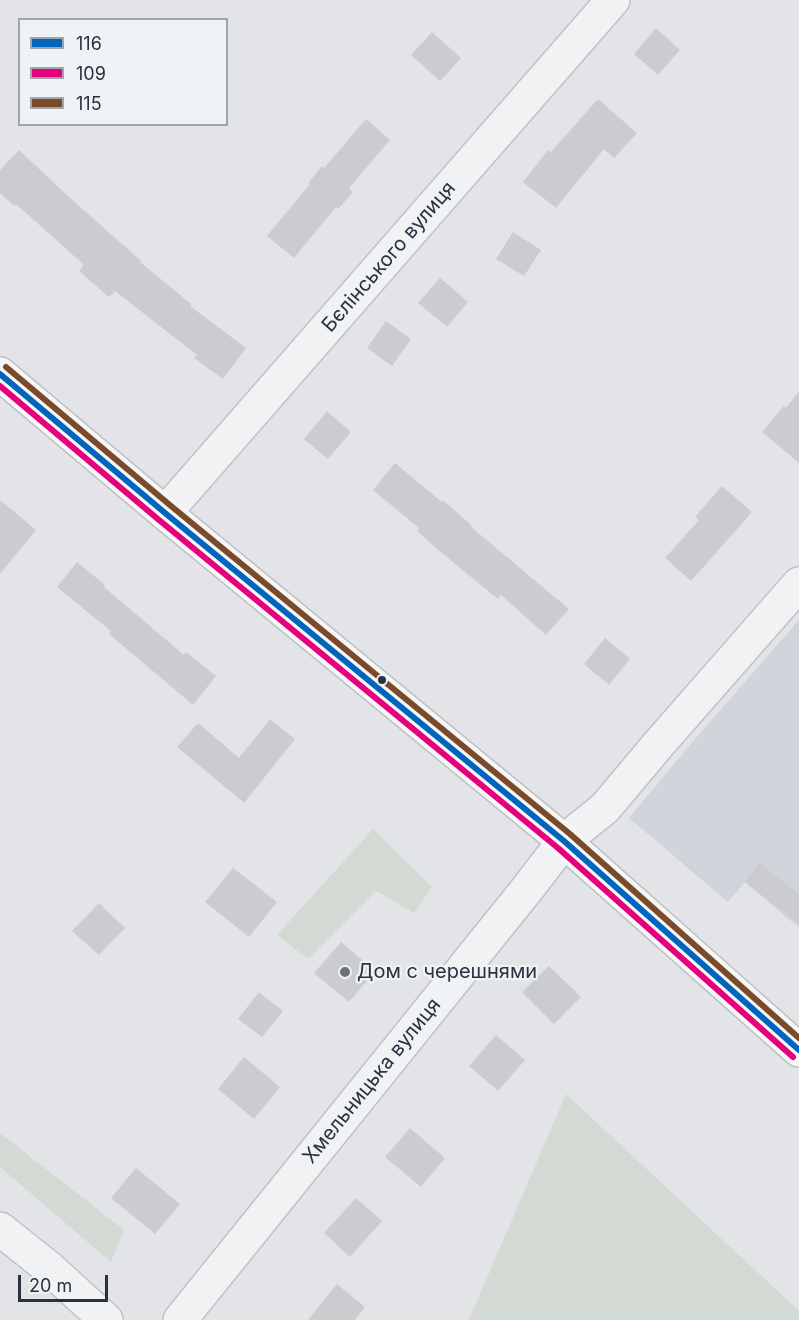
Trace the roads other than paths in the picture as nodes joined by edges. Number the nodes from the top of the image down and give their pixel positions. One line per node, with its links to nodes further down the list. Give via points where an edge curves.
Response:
1 (613, 0): 3 (street, Бєлінського вулиця)
2 (0, 374): 3 (main road)
3 (165, 513): 5 (main road)
4 (799, 584): 5 (street, Хмельницька вулиця, via 604,808)
5 (564, 841): 6 (main road); 9 (street, Хмельницька вулиця)
6 (799, 1050)
7 (0, 1229): 8 (street)
8 (106, 1320)
9 (180, 1320)

